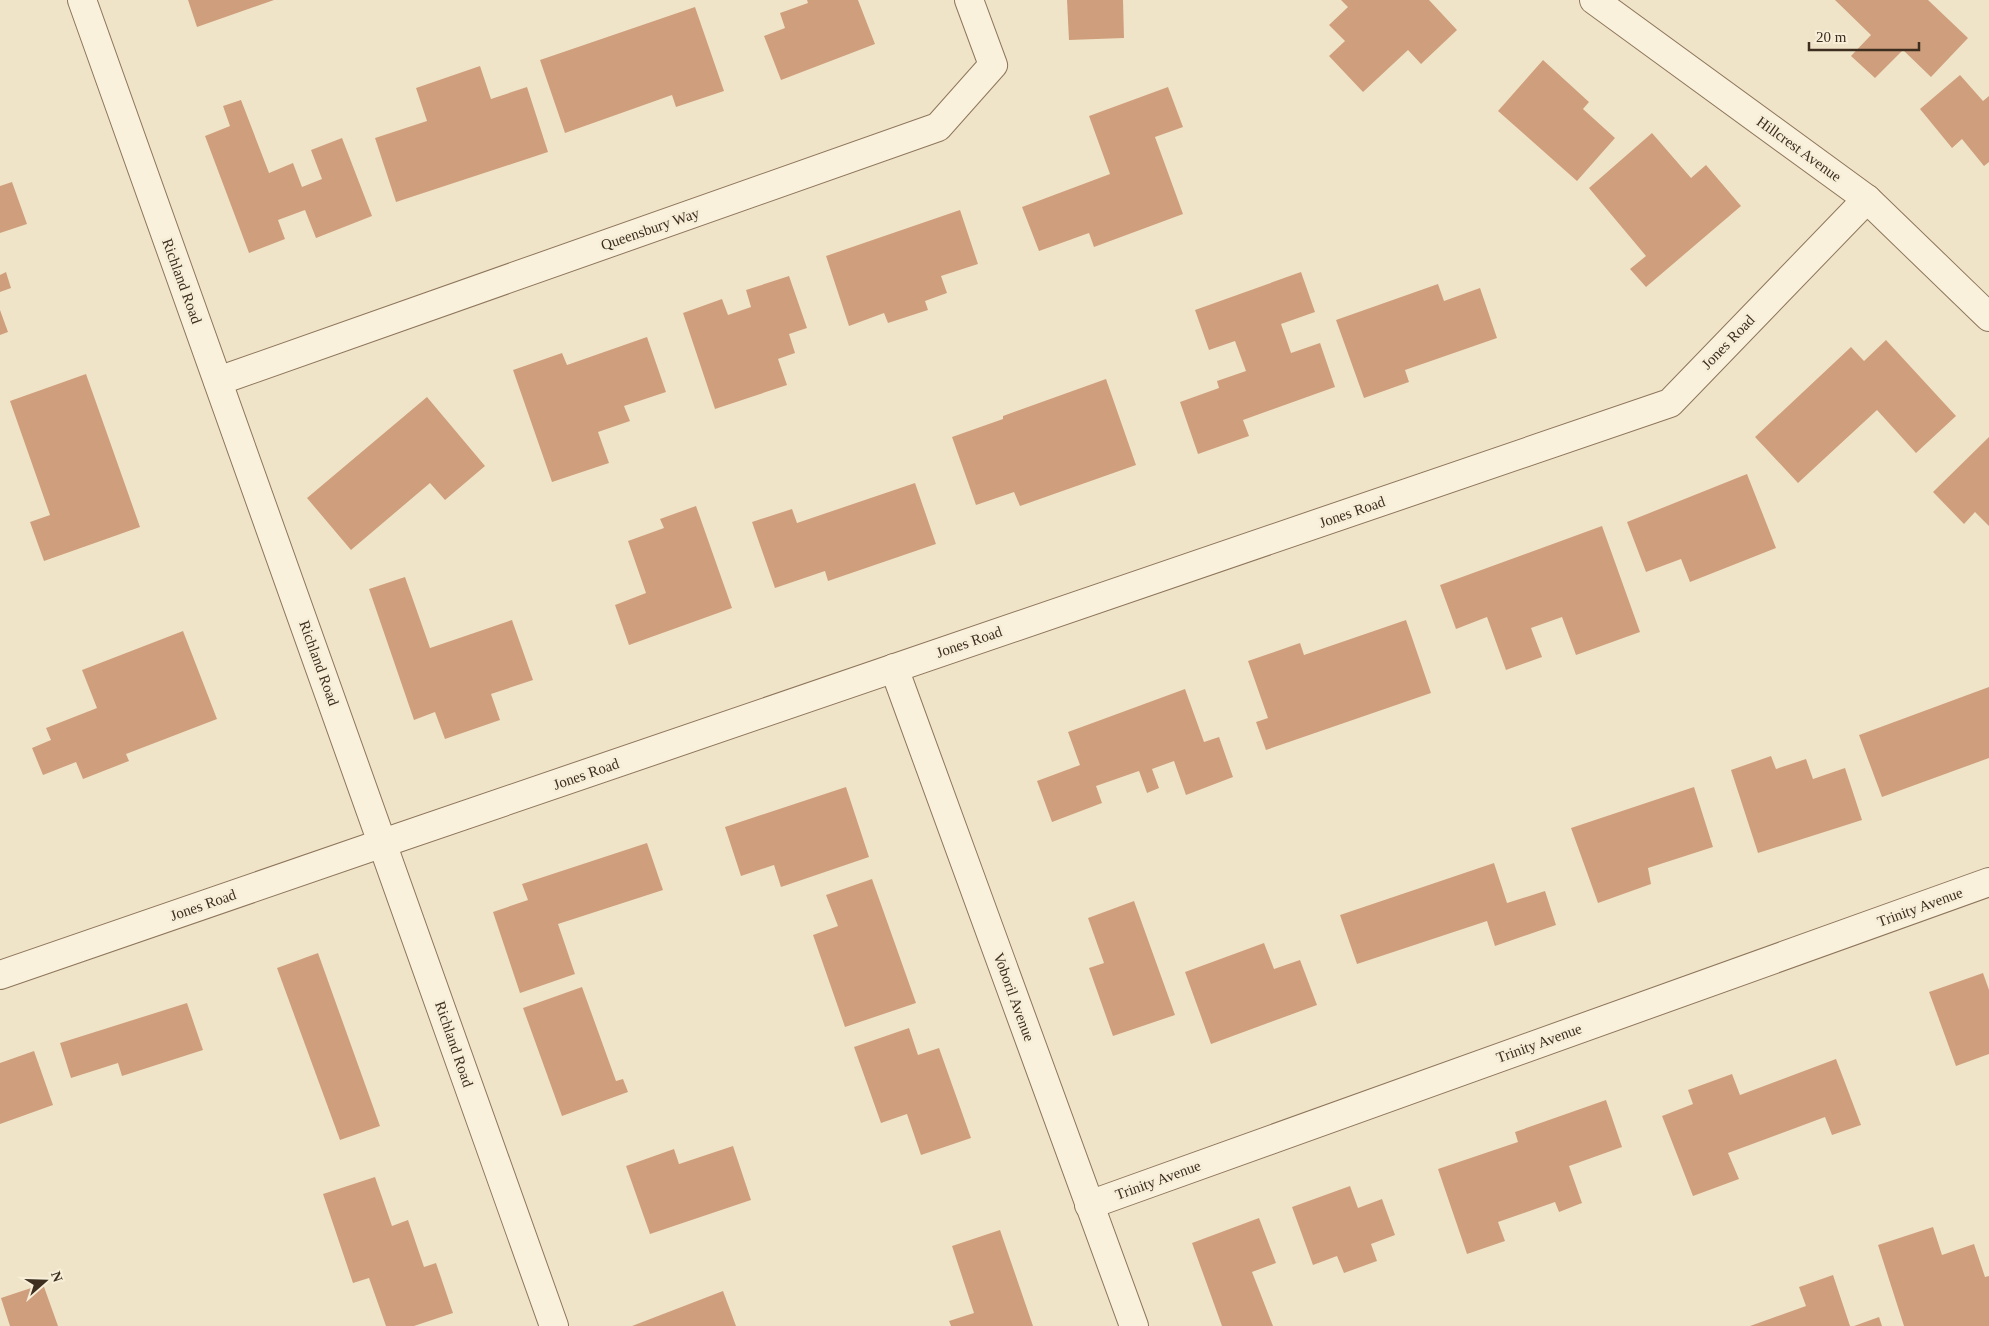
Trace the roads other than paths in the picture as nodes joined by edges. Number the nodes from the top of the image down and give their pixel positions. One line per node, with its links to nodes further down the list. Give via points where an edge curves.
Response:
1 (82, 0): 6 (street, Richland Road)
2 (969, 0): 6 (street, Queensbury Way, via 993,65 938,127)
3 (1594, 0): 4 (street, Hillcrest Avenue)
4 (1867, 199): 5 (street, Hillcrest Avenue); 7 (street, Jones Road, via 1670,403)
5 (1989, 317)
6 (218, 381): 8 (street, Richland Road)
7 (894, 668): 8 (street, Jones Road); 11 (street, Voboril Avenue)
8 (384, 843): 10 (street, Jones Road); 12 (street, Richland Road)
9 (1989, 882): 11 (street, Trinity Avenue)
10 (0, 975)
11 (1089, 1205): 13 (street, Voboril Avenue)
12 (554, 1326)
13 (1134, 1326)

